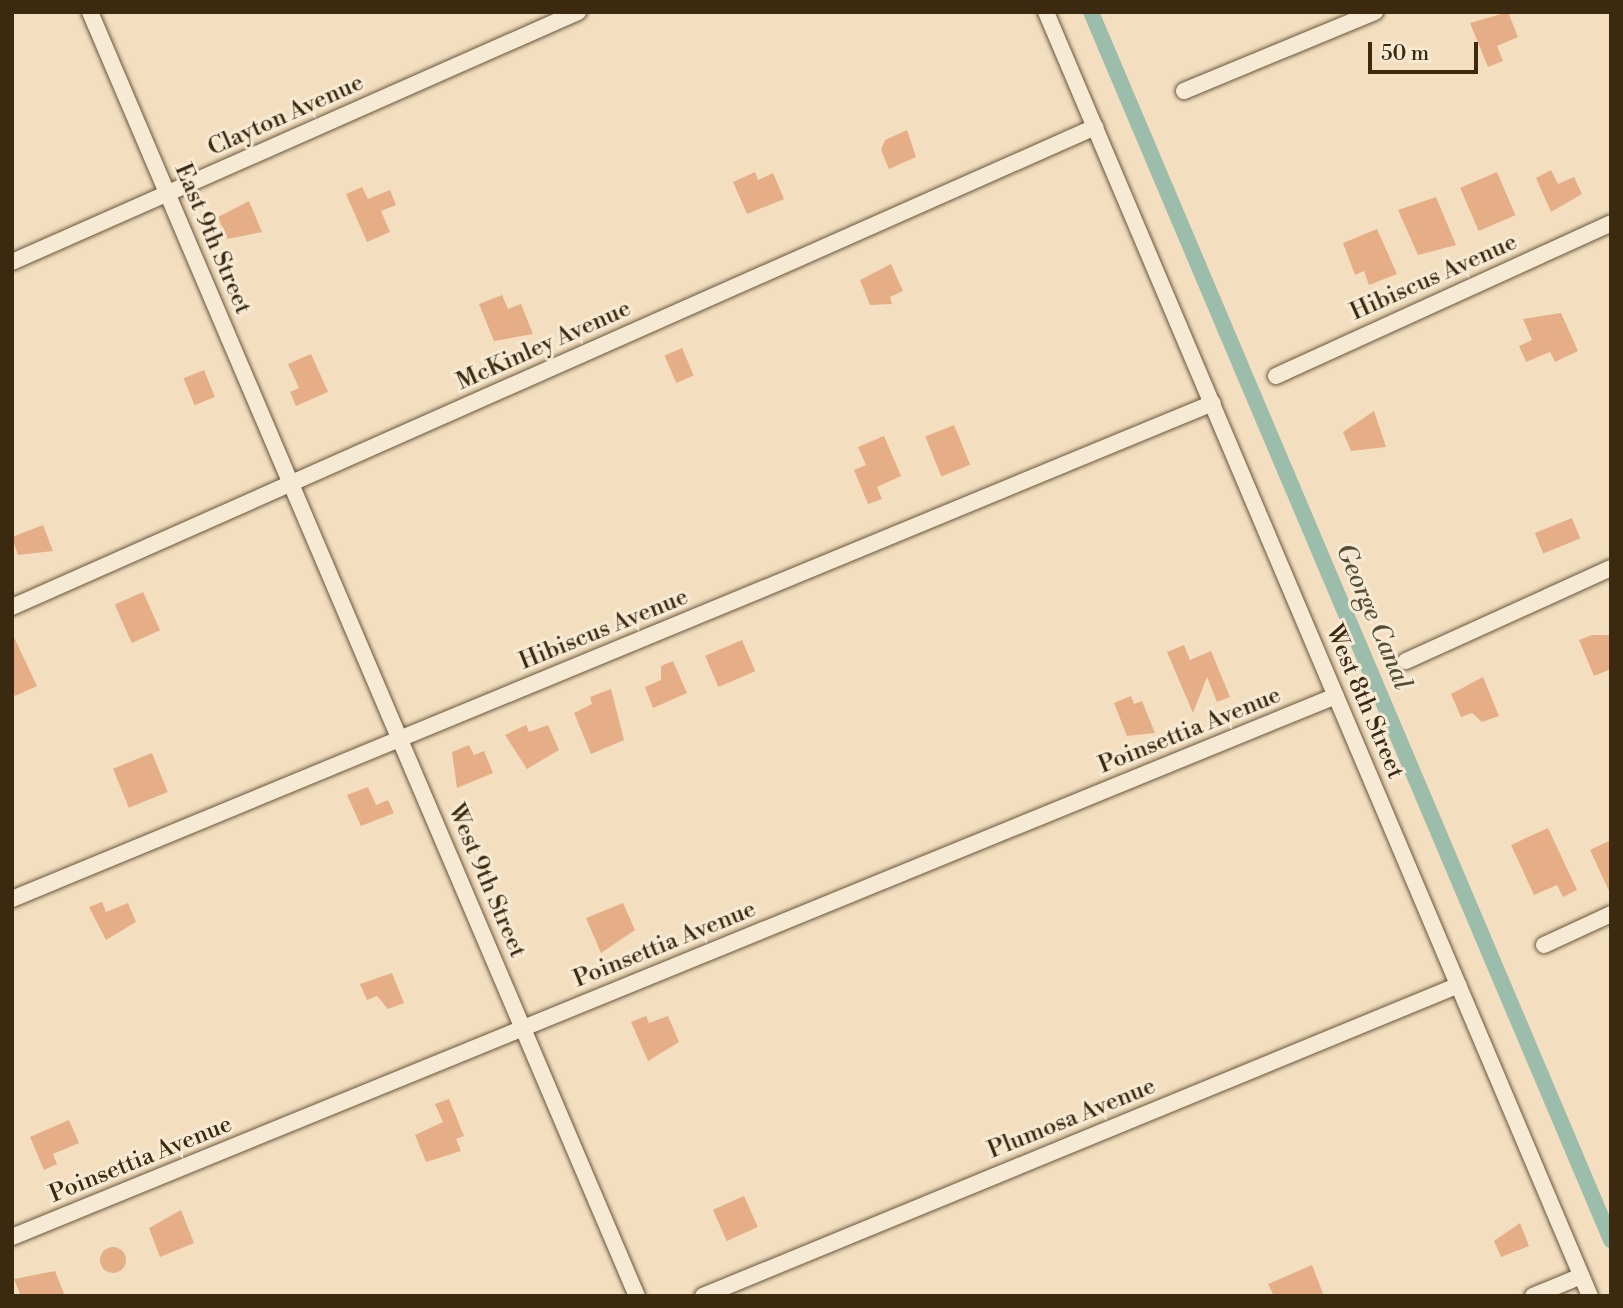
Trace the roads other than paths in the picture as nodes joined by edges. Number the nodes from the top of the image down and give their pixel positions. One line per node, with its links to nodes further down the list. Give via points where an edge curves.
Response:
1 (90, 12): 7 (street, East 9th Street)
2 (578, 12): 7 (street, Clayton Avenue)
3 (1046, 12): 6 (street, West 8th Street)
4 (1375, 12): 5 (street)
5 (1184, 91)
6 (1095, 127): 11 (street, West 8th Street); 12 (street, McKinley Avenue)
7 (168, 194): 9 (street, Clayton Avenue); 12 (street, East 9th Street)
8 (1611, 223): 10 (street, Hibiscus Avenue)
9 (12, 262)
10 (1276, 376)
11 (1213, 403): 16 (street, West 8th Street); 17 (street, Hibiscus Avenue)
12 (293, 483): 14 (street, McKinley Avenue); 17 (street, West 9th Street)
13 (1611, 568): 15 (street)
14 (12, 607)
15 (1406, 661)
16 (1336, 696): 21 (street, West 8th Street); 22 (street, Poinsettia Avenue)
17 (402, 739): 18 (street, Hibiscus Avenue); 22 (street, West 9th Street)
18 (12, 899)
19 (1611, 914): 20 (street)
20 (1544, 945)
21 (1459, 985): 24 (street, West 8th Street); 26 (street, Plumosa Avenue)
22 (523, 1028): 23 (street, Poinsettia Avenue); 25 (street, West 9th Street)
23 (12, 1237)
24 (1581, 1276): 27 (street); 28 (street, West 8th Street)
25 (637, 1296)
26 (703, 1296)
27 (1533, 1296)
28 (1590, 1296)

